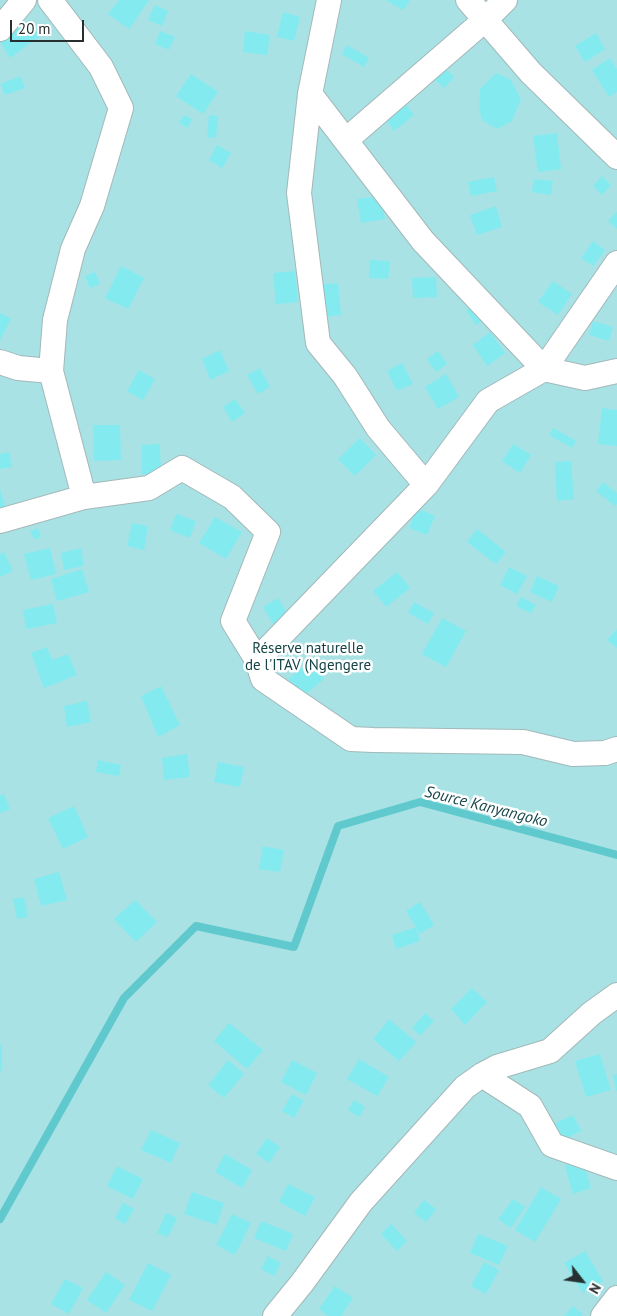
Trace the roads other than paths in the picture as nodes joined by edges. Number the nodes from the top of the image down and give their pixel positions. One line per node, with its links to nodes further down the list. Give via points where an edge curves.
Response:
1 (24, 0): 7 (street)
2 (50, 0): 14 (street, via 101,67 121,108 92,206 71,258 55,320)
3 (329, 0): 8 (street)
4 (468, 0): 6 (street)
5 (505, 0): 6 (street)
6 (486, 19): 9 (street); 10 (street, via 531,73)
7 (0, 29)
8 (310, 94): 9 (street); 16 (street, via 299,193 318,343 345,376 378,428)
9 (346, 140): 13 (street, via 423,242)
10 (617, 157)
11 (617, 262): 13 (street)
12 (0, 362): 14 (street, via 18,368)
13 (544, 369): 15 (street, via 585,378); 16 (street, via 488,401)
14 (51, 371): 17 (street)
15 (617, 371)
16 (426, 486): 19 (street)
17 (84, 496): 18 (street); 19 (street, via 149,488 182,468 232,497 268,532 233,621)
18 (0, 521)
19 (257, 660): 20 (street, via 263,679 351,739 523,742 573,754 605,753)
20 (617, 749)
21 (617, 995): 22 (street, via 550,1051)
22 (482, 1075): 23 (street, via 530,1106 552,1145); 25 (street, via 465,1087 361,1202)
23 (617, 1168)
24 (617, 1298): 26 (street)
25 (275, 1316)
26 (603, 1316)

